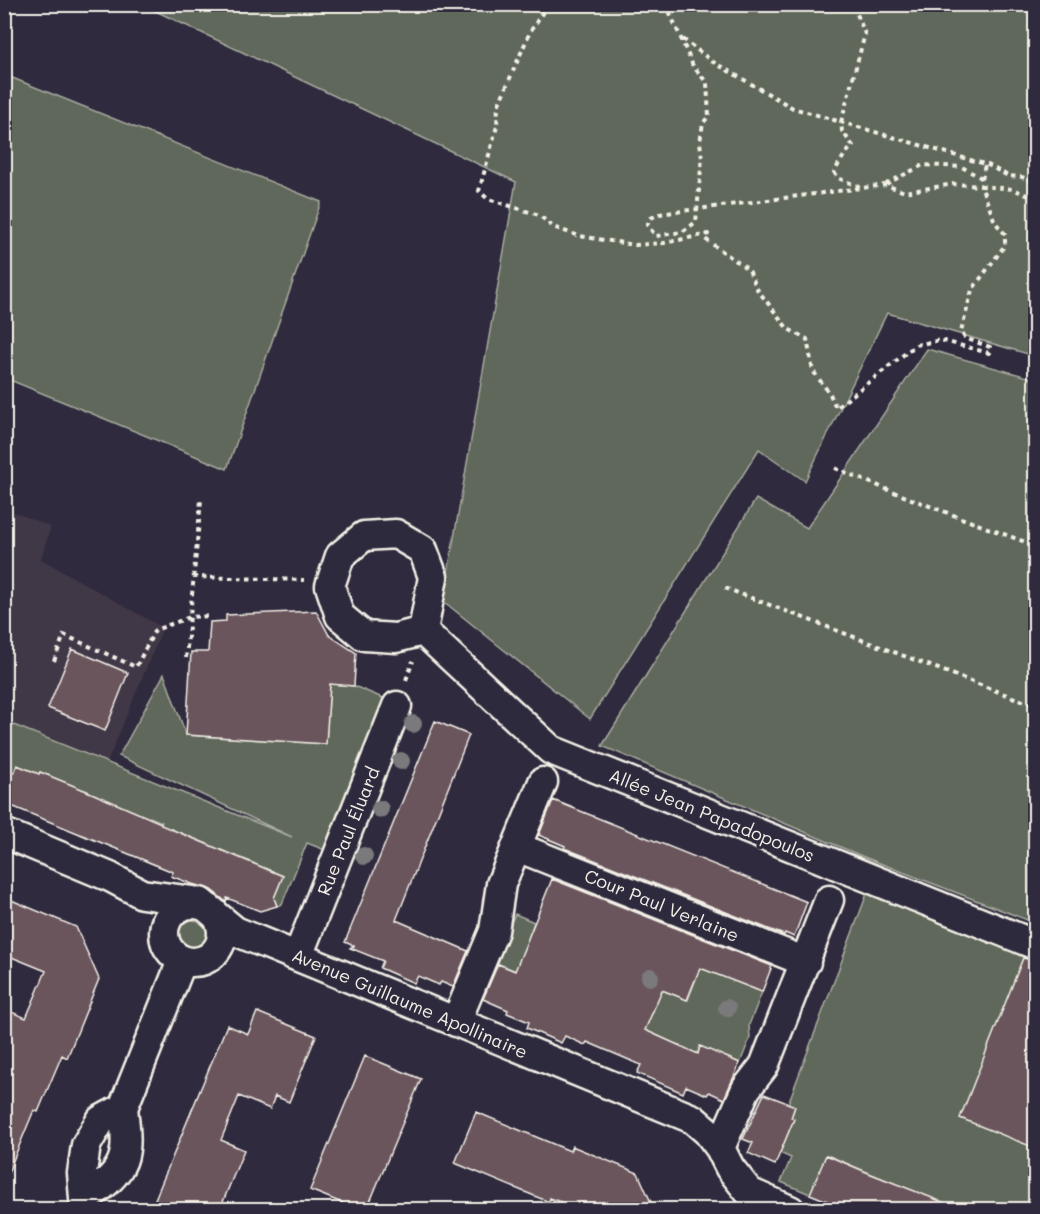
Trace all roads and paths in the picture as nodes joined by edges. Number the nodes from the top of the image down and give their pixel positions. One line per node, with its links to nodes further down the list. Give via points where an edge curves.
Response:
1 (548, 4): 10 (path, via 530,32 498,106 497,126 479,191 488,199 539,215 553,227 579,236 635,245 708,234 705,239 749,270 757,289 788,329 807,339 813,371 836,408 916,345 940,340 989,353 990,347 964,338 961,332 972,290 1005,245 1005,234 995,222)
2 (666, 4): 4 (path)
3 (864, 4): 5 (path, via 857,14 865,34)
4 (682, 38): 5 (path, via 713,62 793,108); 13 (path, via 693,66 707,83 708,116 702,123)
5 (841, 122): 6 (path); 11 (path, via 842,131 853,146 834,172 838,178)
6 (986, 164): 7 (path); 8 (path, via 1008,176)
7 (983, 179): 9 (path, via 962,167 923,165); 10 (path)
8 (1035, 183)
9 (885, 184): 10 (path, via 905,192 954,184); 11 (path)
10 (981, 186): 12 (path, via 1013,189)
11 (862, 188): 13 (path)
12 (1035, 199)
13 (698, 209): 13 (path, via 659,214 647,225 656,236 682,232 696,222)
14 (835, 468): 16 (path)
15 (201, 500): 17 (path)
16 (1035, 546)
17 (193, 577): 18 (path); 21 (path)
18 (308, 580)
19 (725, 588): 26 (path)
20 (210, 616): 21 (path)
21 (190, 617): 23 (path); 24 (path, via 155,630 136,667 64,635)
22 (423, 631): 25 (path); 34 (street, Allée Jean Papadopoulos, via 551,750)
23 (186, 658)
24 (54, 661)
25 (397, 706): 35 (street, Rue Paul Éluard)
26 (1035, 706)
27 (543, 782): 29 (street)
28 (4, 833): 30 (street, Avenue Guillaume Apollinaire)
29 (517, 847): 37 (street, Cour Paul Verlaine); 38 (street, via 501,884 494,931)
30 (142, 894): 32 (street, Avenue Guillaume Apollinaire, via 200,902); 33 (street)
31 (829, 900): 37 (street)
32 (211, 910): 33 (street, via 189,904 178,908); 35 (street, Avenue Guillaume Apollinaire, via 235,931); 36 (street, via 222,929 217,951 197,963)
33 (164, 926): 36 (street, via 167,949)
34 (1035, 945)
35 (298, 956): 38 (street, Avenue Guillaume Apollinaire)
36 (182, 961): 39 (street)
37 (806, 962): 40 (street, via 764,1066 746,1089)
38 (456, 1022): 40 (street, Avenue Guillaume Apollinaire, via 693,1119)
39 (123, 1108): 41 (street, via 101,1120 87,1145); 41 (street, via 127,1139 124,1162)
40 (720, 1148): 42 (street, Avenue Guillaume Apollinaire, via 749,1192)
41 (82, 1204)
42 (790, 1209)

